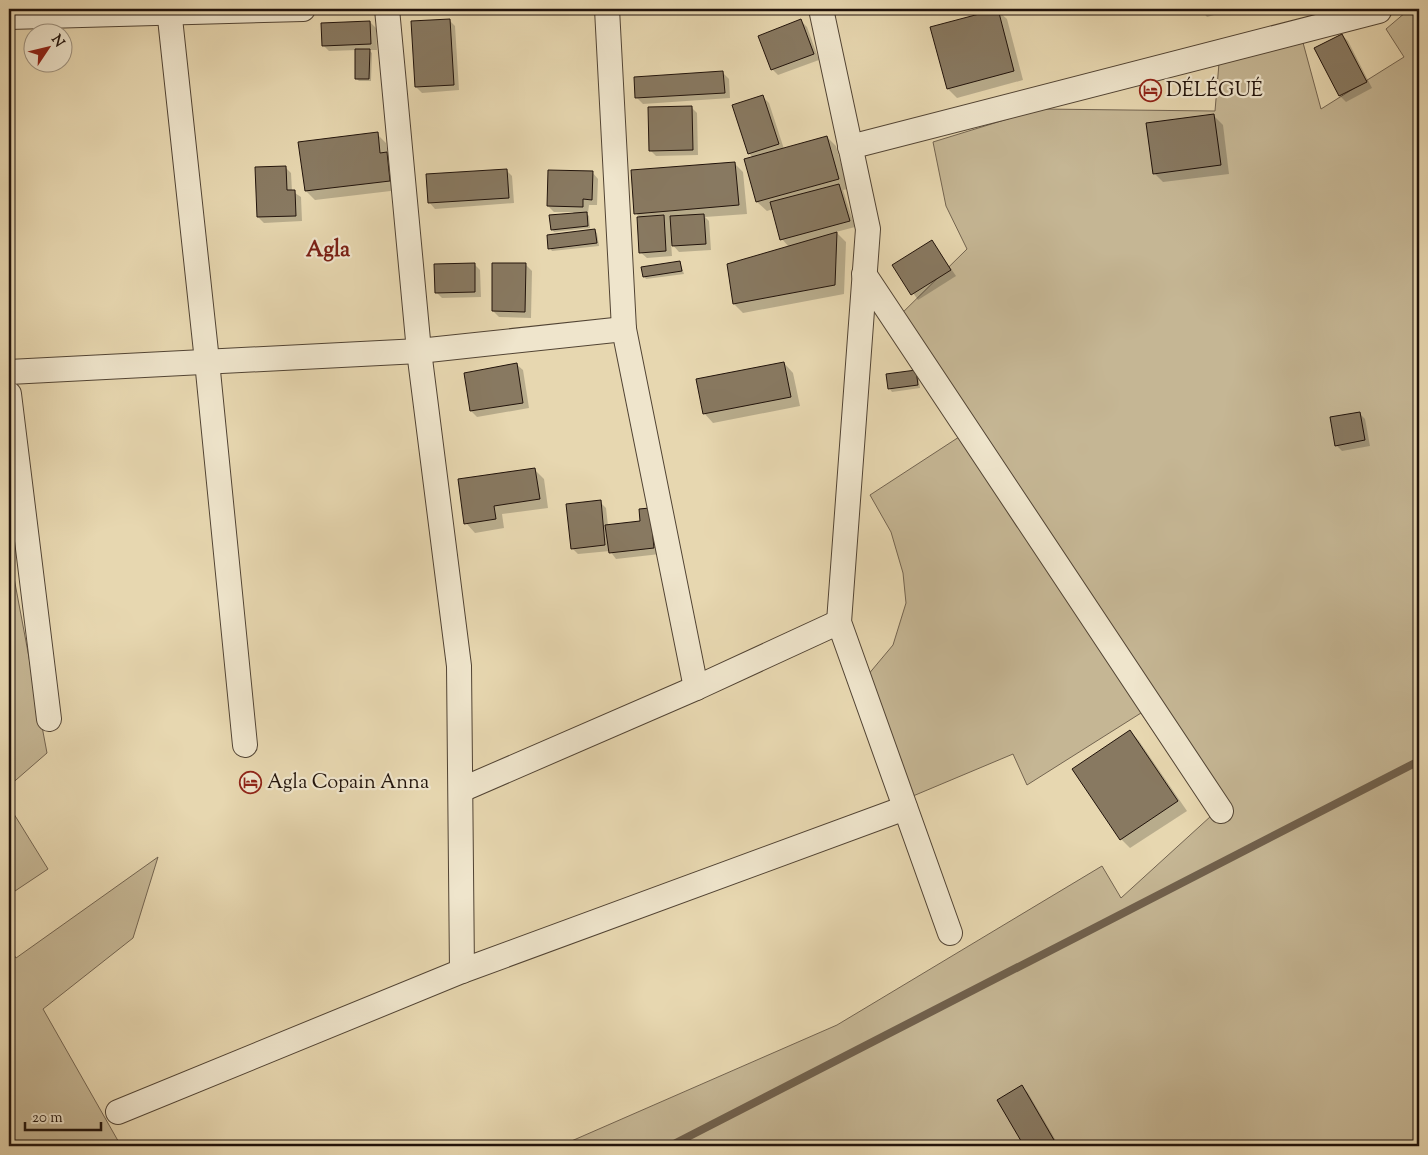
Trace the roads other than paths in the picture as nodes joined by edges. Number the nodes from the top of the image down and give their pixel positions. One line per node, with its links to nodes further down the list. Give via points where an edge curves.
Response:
1 (303, 9): 6 (street)
2 (387, 9): 11 (street)
3 (607, 9): 10 (street)
4 (821, 9): 8 (street)
5 (1377, 9): 8 (street, via 1379,11)
6 (169, 11): 7 (street); 12 (street)
7 (9, 17)
8 (850, 146): 9 (street, via 868,229)
9 (864, 274): 15 (street); 21 (street)
10 (624, 329): 11 (street); 16 (street)
11 (419, 351): 12 (street); 19 (street, via 459,666)
12 (207, 361): 13 (street); 18 (street)
13 (9, 372)
14 (9, 394): 17 (street)
15 (839, 622): 16 (street); 20 (street)
16 (696, 688): 19 (street)
17 (49, 719)
18 (245, 746)
19 (460, 790): 23 (street)
20 (905, 808): 22 (street); 23 (street)
21 (1221, 811)
22 (950, 934)
23 (462, 971): 24 (street)
24 (118, 1112)

